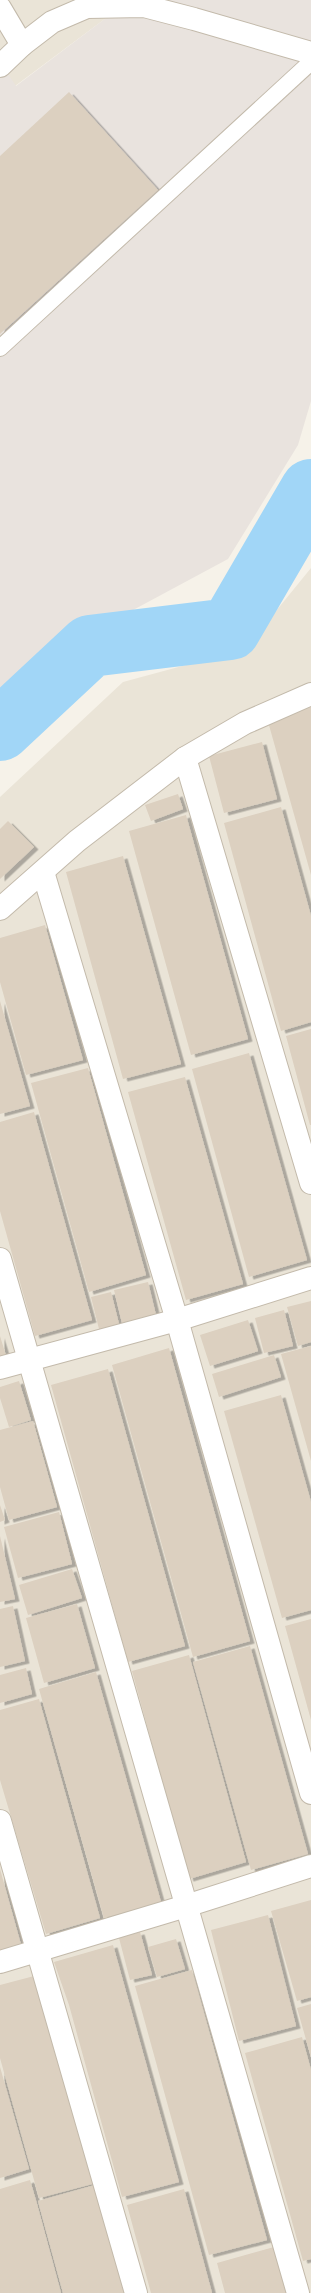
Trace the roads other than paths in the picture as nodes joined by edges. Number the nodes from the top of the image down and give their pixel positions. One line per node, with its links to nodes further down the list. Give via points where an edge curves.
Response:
1 (0, 8): 2 (street)
2 (22, 45): 3 (street, via 52,22 87,7 144,6); 5 (street)
3 (311, 53)
4 (311, 62): 6 (lane)
5 (0, 66)
6 (0, 348)
7 (311, 694): 8 (street, via 245,723)
8 (185, 758): 9 (street, via 77,841); 11 (street)
9 (43, 872): 10 (street); 14 (street)
10 (0, 909)
11 (311, 1183)
12 (0, 1258): 15 (street)
13 (311, 1278): 14 (street)
14 (177, 1320): 15 (street); 17 (street)
15 (29, 1360): 16 (street); 20 (street)
16 (0, 1368)
17 (311, 1794)
18 (0, 1821): 21 (street)
19 (311, 1866): 20 (street)
20 (186, 1906): 21 (street); 23 (street)
21 (37, 1951): 22 (street); 24 (street)
22 (0, 1962)
23 (302, 2288)
24 (136, 2293)

